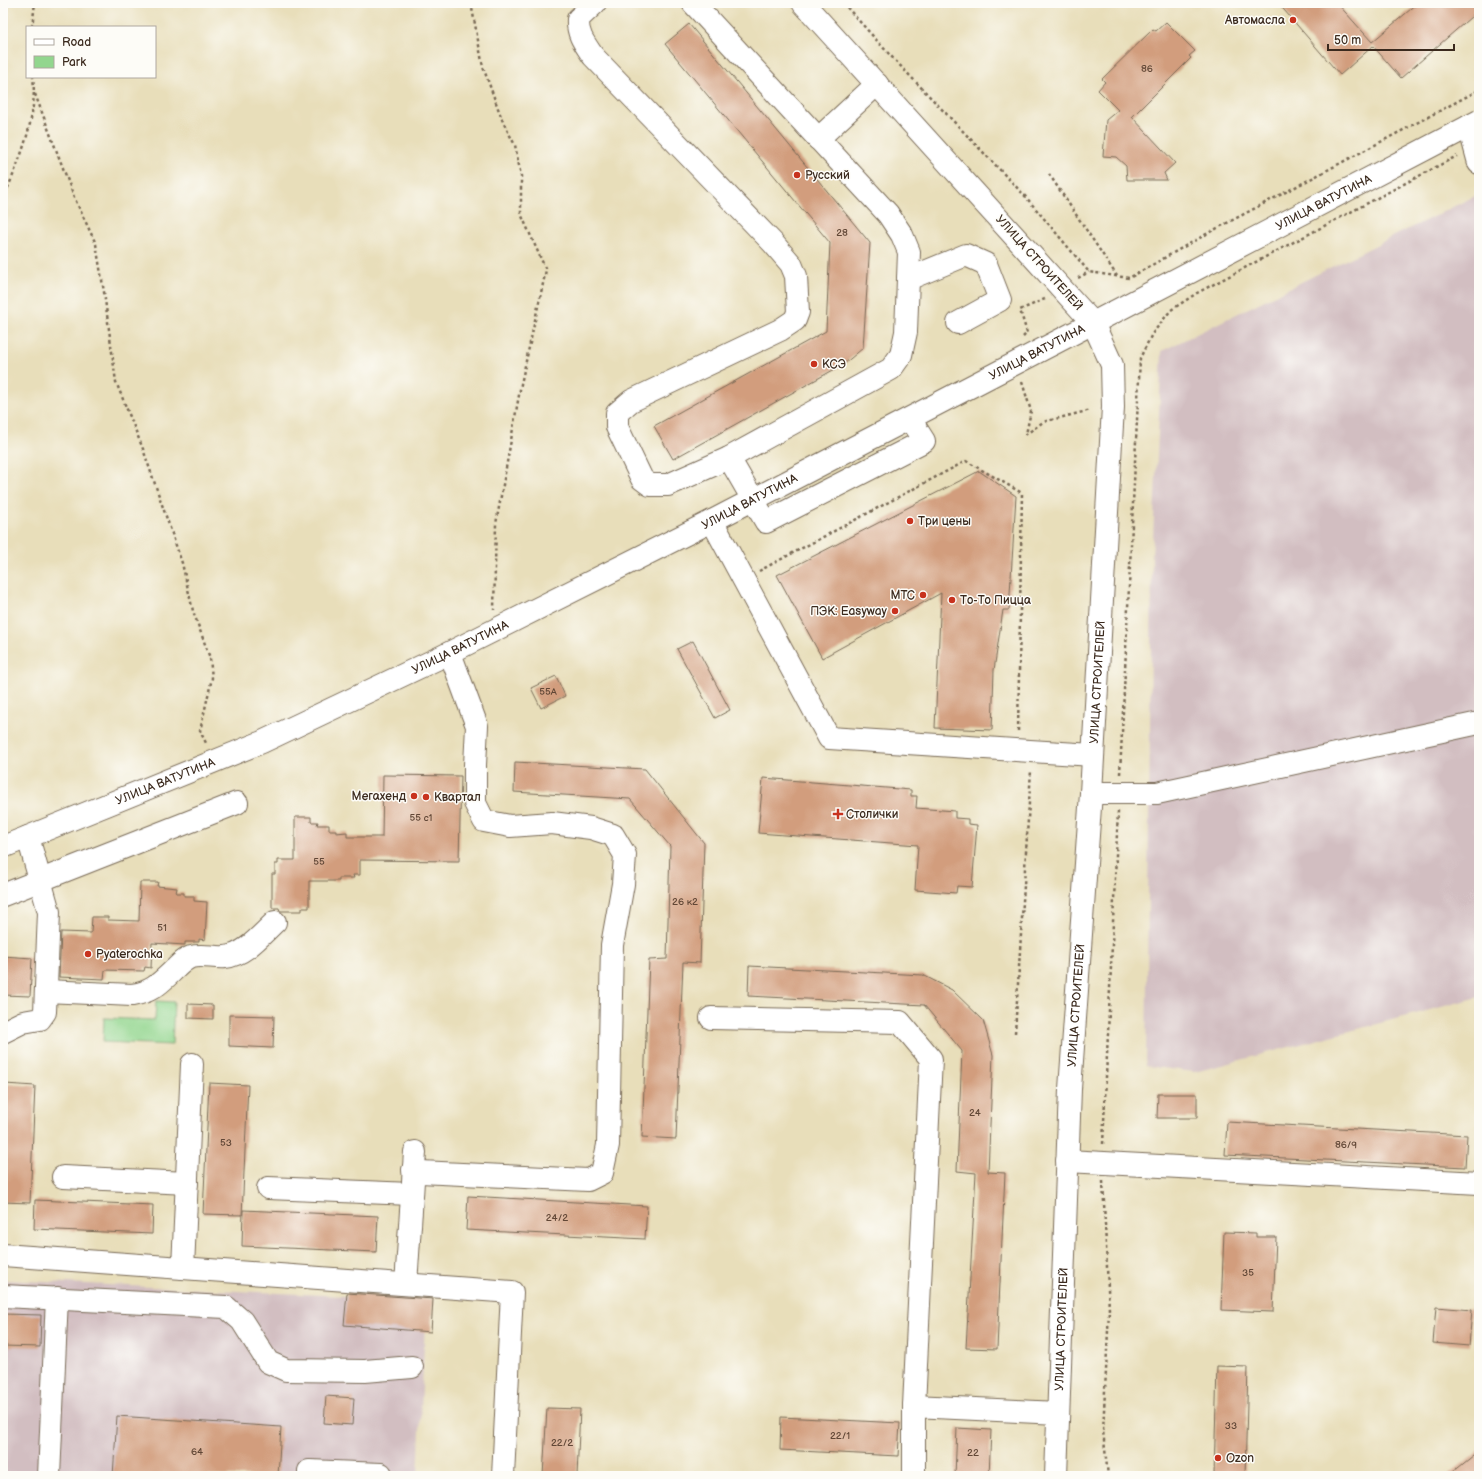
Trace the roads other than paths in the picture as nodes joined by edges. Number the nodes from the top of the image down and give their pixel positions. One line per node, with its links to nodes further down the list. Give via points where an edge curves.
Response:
1 (595, 3): 11 (street, via 578,19 581,39 593,56 773,243 791,264 796,276 798,312 795,320 780,330 630,401 617,413 617,427 642,479 650,485 668,485)
2 (693, 3): 6 (street)
3 (803, 3): 4 (street, УЛИЦА СТРОИТЕЛЕЙ)
4 (877, 84): 6 (street); 10 (street, УЛИЦА СТРОИТЕЛЕЙ)
5 (1474, 124): 7 (street); 10 (street, УЛИЦА ВАТУТИНА)
6 (818, 139): 8 (street, via 888,214 902,235 909,252)
7 (1477, 155)
8 (908, 279): 9 (street, via 966,255 986,264 1000,300); 11 (street, via 906,332 901,355 891,369)
9 (958, 323)
10 (1094, 323): 12 (street, УЛИЦА ВАТУТИНА); 16 (street, УЛИЦА СТРОИТЕЛЕЙ, via 1112,365 1113,407)
11 (729, 458): 12 (street)
12 (752, 499): 13 (street, УЛИЦА ВАТУТИНА)
13 (712, 522): 14 (street, УЛИЦА ВАТУТИНА); 16 (street, via 829,738)
14 (450, 652): 19 (street, УЛИЦА ВАТУТИНА, via 262,742); 33 (street, via 477,726 475,803 484,821 510,826 552,823 591,828 613,835 625,855 624,884 612,945 608,1145 602,1173 588,1180 420,1172 414,1161)
15 (1479, 723): 17 (street, via 1157,793)
16 (1093, 755): 17 (street, УЛИЦА СТРОИТЕЛЕЙ)
17 (1091, 793): 28 (street, УЛИЦА СТРОИТЕЛЕЙ, via 1070,1090)
18 (237, 803): 21 (street)
19 (28, 837): 20 (street, УЛИЦА ВАТУТИНА); 21 (street)
20 (3, 847)
21 (40, 880): 22 (street); 24 (street, via 49,912)
22 (3, 895)
23 (275, 922): 24 (street, via 246,949 236,954 225,957 190,957 145,994)
24 (46, 992): 26 (street, via 45,1012 40,1019 23,1022)
25 (711, 1018): 40 (street, via 900,1022 932,1059)
26 (3, 1032)
27 (192, 1064): 30 (street)
28 (1068, 1161): 31 (street); 41 (street, УЛИЦА СТРОИТЕЛЕЙ)
29 (63, 1177): 30 (street)
30 (187, 1183): 35 (street)
31 (1479, 1183)
32 (268, 1188): 33 (street)
33 (412, 1194): 36 (street)
34 (3, 1255): 35 (street)
35 (183, 1268): 36 (street)
36 (406, 1284): 45 (street, via 512,1292)
37 (3, 1296): 38 (street)
38 (58, 1298): 39 (street, via 226,1307 242,1321 268,1362 286,1370 365,1371); 43 (street)
39 (412, 1367)
40 (914, 1406): 41 (street); 46 (street)
41 (1058, 1413): 47 (street, УЛИЦА СТРОИТЕЛЕЙ)
42 (381, 1474): 44 (street, via 309,1470)
43 (49, 1476)
44 (309, 1476)
45 (503, 1476)
46 (914, 1476)
47 (1056, 1476)

